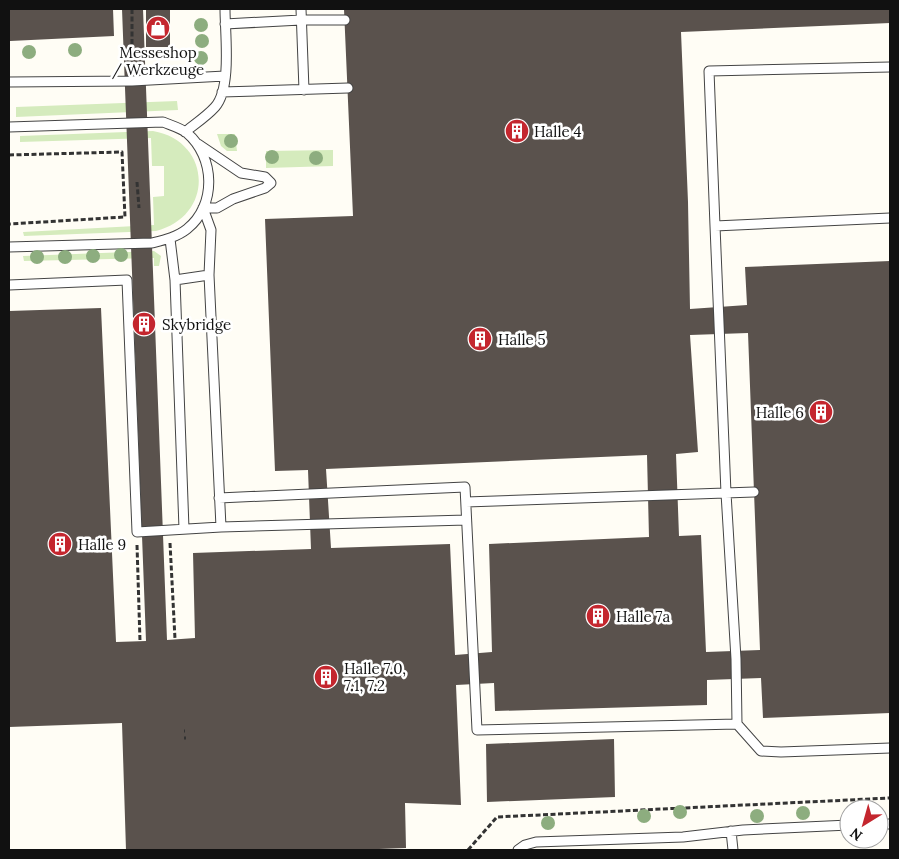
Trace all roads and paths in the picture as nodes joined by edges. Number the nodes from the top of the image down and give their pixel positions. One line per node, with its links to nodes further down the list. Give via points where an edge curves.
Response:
1 (132, 9): 9 (path)
2 (225, 9): 6 (lane)
3 (301, 9): 4 (lane)
4 (301, 20): 5 (lane); 6 (lane); 12 (lane)
5 (345, 20)
6 (225, 24): 8 (lane)
7 (890, 67): 23 (lane, via 709,72)
8 (225, 76): 9 (lane); 13 (lane)
9 (132, 81): 10 (lane)
10 (9, 82)
11 (348, 88): 12 (lane)
12 (304, 90): 13 (lane)
13 (222, 92): 15 (lane, via 216,106)
14 (9, 128): 15 (lane, via 163,122)
15 (185, 132): 16 (lane)
16 (196, 143): 20 (lane, via 209,176 208,197); 20 (lane, via 241,173 265,177 271,183 217,208)
17 (9, 155): 22 (path, via 122,152 125,217)
18 (137, 182): 19 (path)
19 (139, 208)
20 (202, 208): 24 (lane, via 187,229); 26 (lane, via 211,230)
21 (890, 218): 23 (lane)
22 (9, 224)
23 (715, 226): 30 (lane)
24 (170, 239): 25 (lane, via 152,243); 27 (lane)
25 (9, 247)
26 (209, 275): 27 (lane); 31 (lane)
27 (175, 280): 35 (lane)
28 (9, 285): 37 (lane, via 127,280)
29 (754, 492): 30 (lane)
30 (726, 493): 32 (lane); 40 (lane)
31 (219, 498): 32 (lane, via 466,487); 34 (lane)
32 (466, 502): 33 (lane)
33 (466, 520): 34 (lane); 40 (lane, via 477,730)
34 (221, 527): 35 (lane)
35 (184, 529): 36 (lane)
36 (170, 530): 37 (lane); 38 (path)
37 (137, 532): 39 (path)
38 (175, 639)
39 (140, 641)
40 (737, 724): 41 (lane, via 761,751)
41 (890, 748)
42 (890, 798): 45 (path, via 497,817)
43 (839, 826): 44 (lane)
44 (731, 831): 46 (lane, via 683,837 536,842); 47 (lane)
45 (468, 850)
46 (518, 850)
47 (733, 850)

